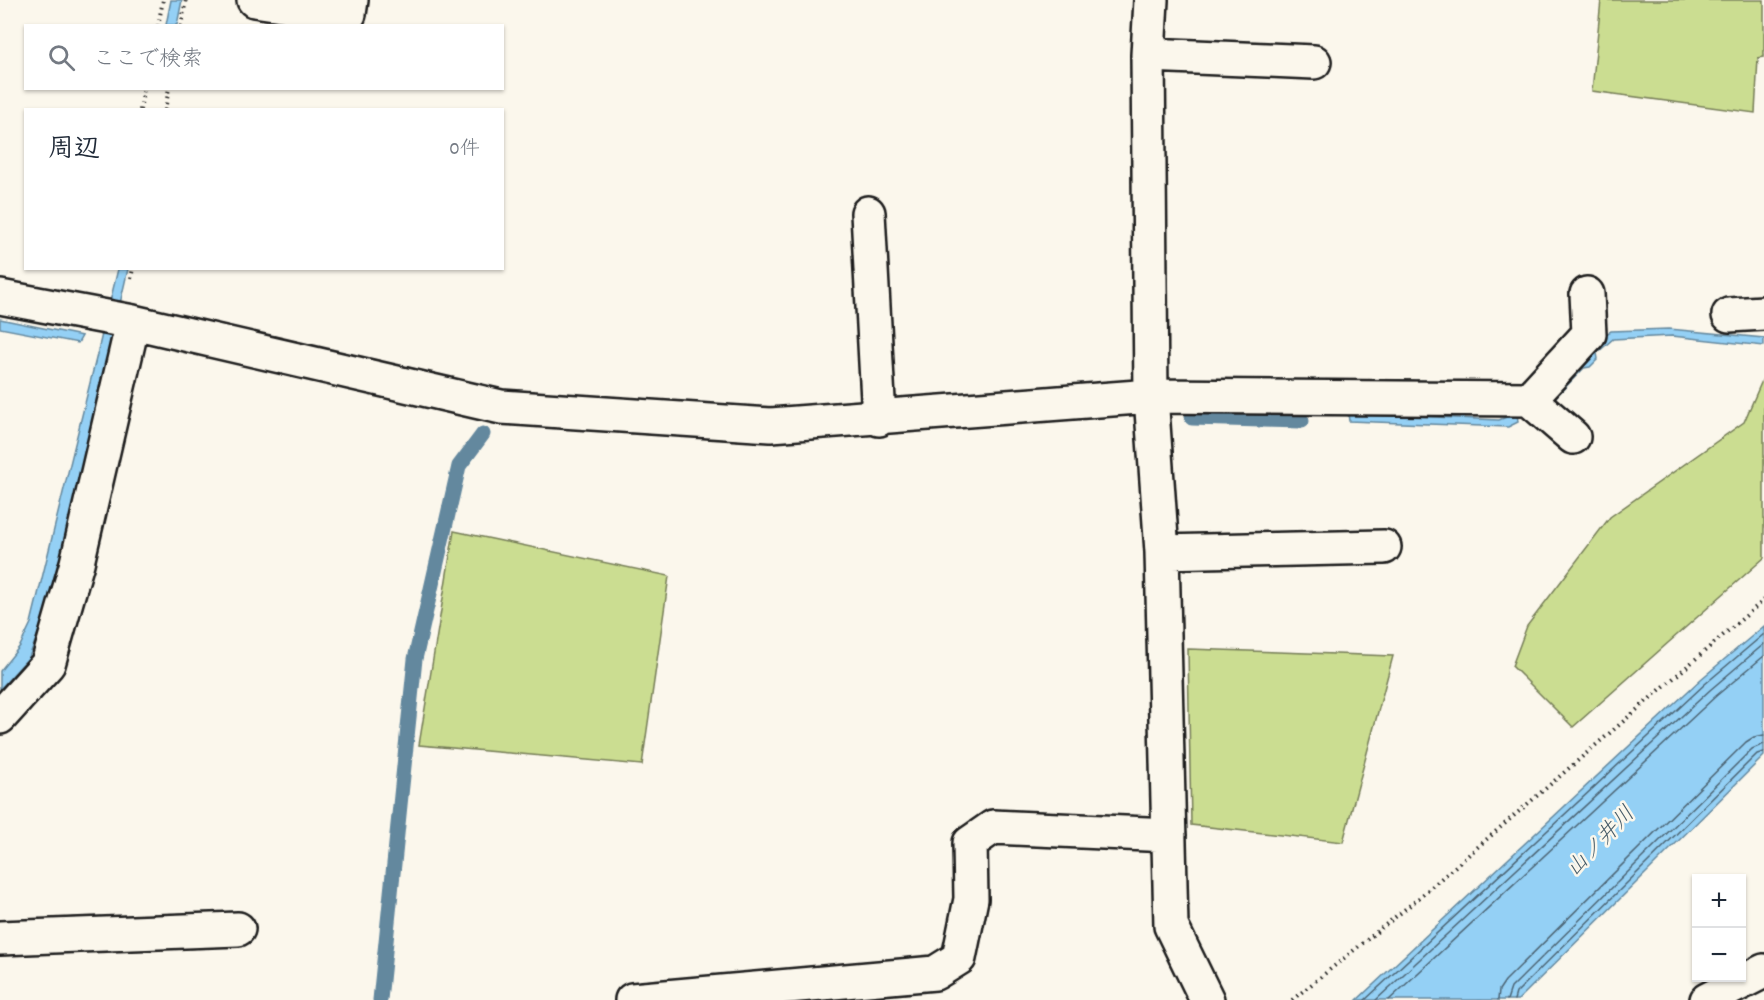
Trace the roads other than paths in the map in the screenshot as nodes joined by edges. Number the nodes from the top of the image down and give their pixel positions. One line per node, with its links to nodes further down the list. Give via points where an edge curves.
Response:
1 (254, 0): 2 (street, via 349,14)
2 (351, 0)
3 (1151, 0): 4 (street)
4 (1148, 55): 5 (street); 12 (street)
5 (1314, 62)
6 (868, 213): 14 (street)
7 (1587, 294): 13 (street, via 1589,334)
8 (0, 297): 11 (street)
9 (1764, 313): 10 (street)
10 (1729, 315)
11 (133, 322): 14 (street, via 501,407 771,425); 18 (street, via 77,563 48,664)
12 (1152, 396): 13 (street); 14 (street); 17 (street)
13 (1529, 399): 15 (street)
14 (879, 419)
15 (1573, 437)
16 (1384, 547): 17 (street)
17 (1162, 552): 19 (street)
18 (0, 717)
19 (1169, 836): 23 (street, via 993,827 970,843 971,899 959,958 934,973); 24 (street, via 1171,926)
20 (238, 929): 21 (street)
21 (0, 938)
22 (1764, 971): 25 (street)
23 (646, 999)
24 (1207, 1000)
25 (1707, 1000)

